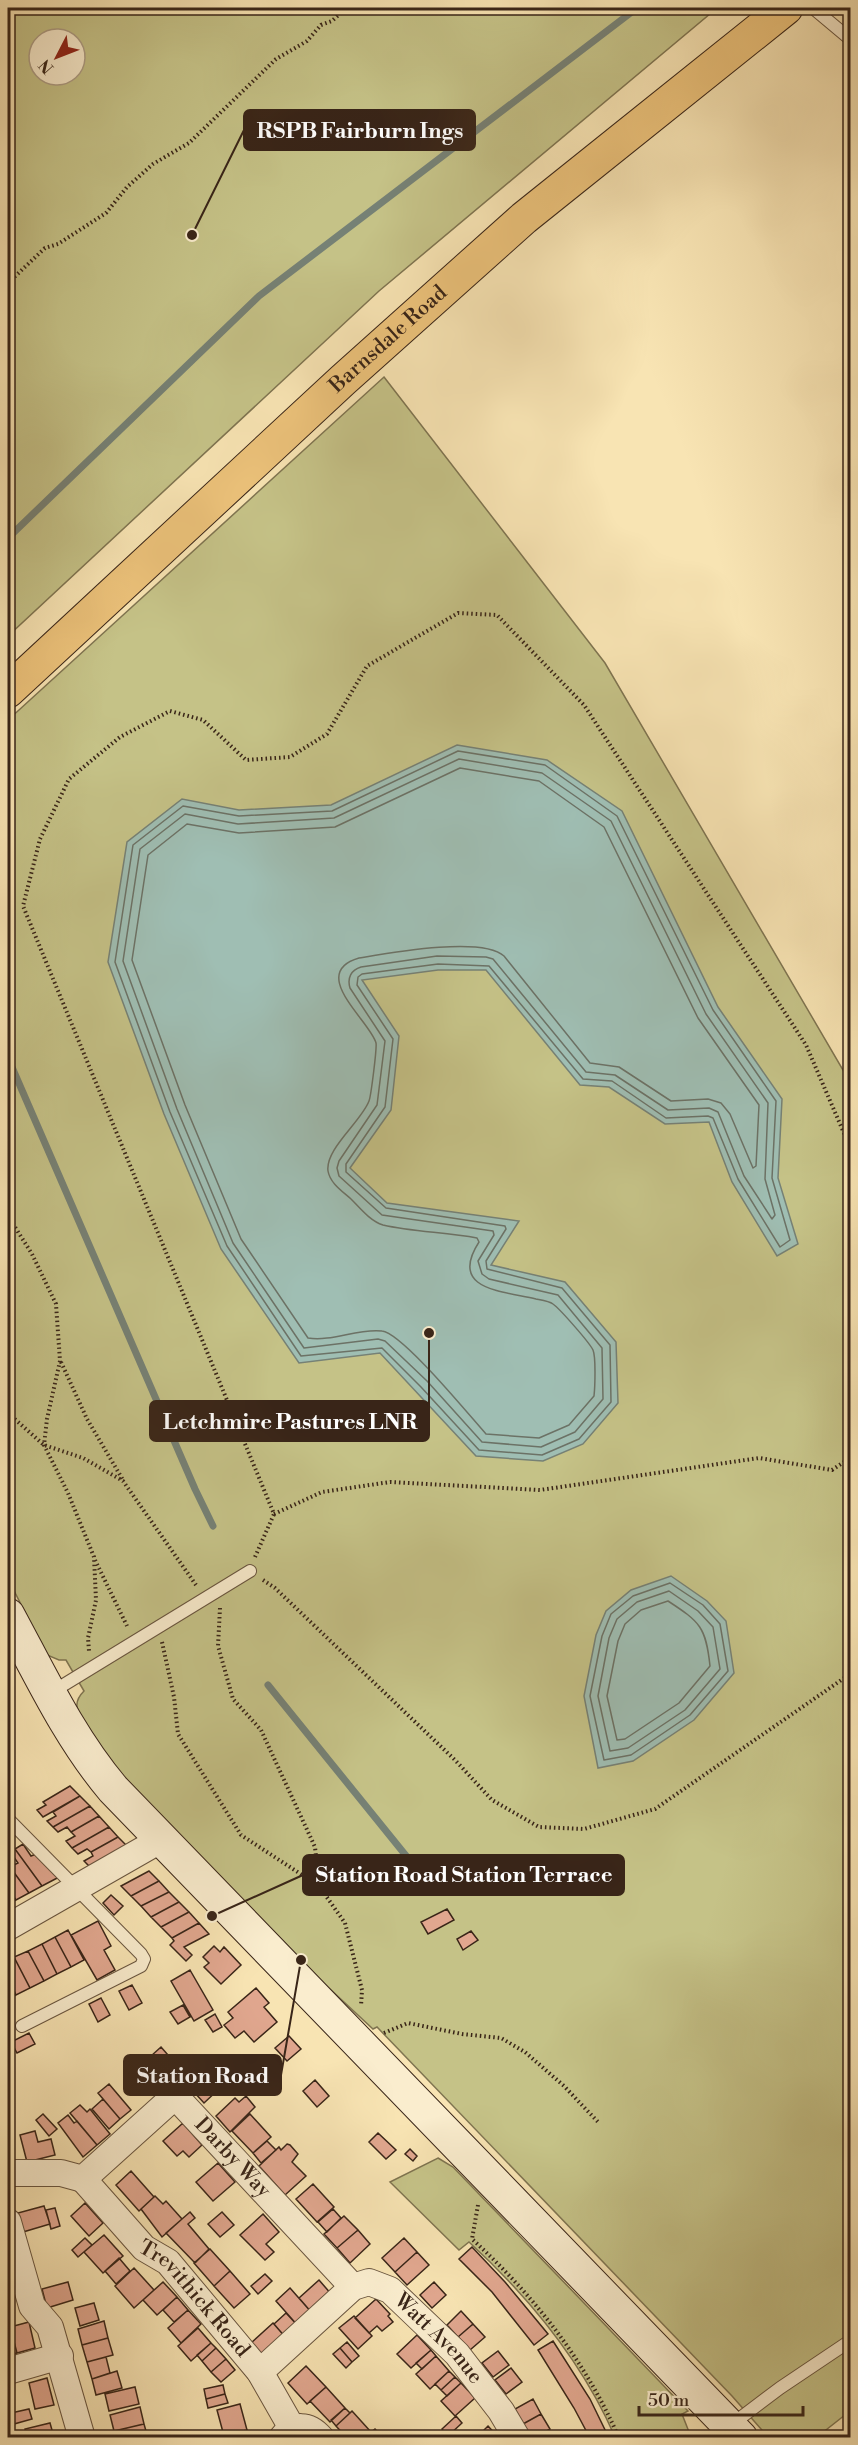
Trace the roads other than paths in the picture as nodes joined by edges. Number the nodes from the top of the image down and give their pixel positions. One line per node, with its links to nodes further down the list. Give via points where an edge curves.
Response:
1 (786, 8): 4 (main road, Barnsdale Road, via 524,218)
2 (813, 8): 3 (lane)
3 (850, 39)
4 (8, 691)
5 (249, 1570): 7 (lane)
6 (8, 1615): 7 (street)
7 (51, 1693): 9 (street, via 94,1766)
8 (8, 1819): 10 (lane)
9 (162, 1839): 10 (street); 21 (street)
10 (78, 1888): 11 (street); 12 (lane, via 143,1955 143,1963)
11 (8, 1927)
12 (22, 2026)
13 (8, 2173): 14 (street, via 62,2173)
14 (83, 2179): 16 (street, Darby Way, via 175,2096); 20 (street, Trevithick Road, via 144,2248 168,2262)
15 (8, 2222): 18 (street, via 32,2306 50,2327)
16 (353, 2287): 20 (street); 25 (street, Watt Avenue, via 369,2282 390,2289 458,2354)
17 (850, 2341): 21 (lane, via 780,2388)
18 (60, 2356): 19 (street); 23 (street)
19 (8, 2371)
20 (260, 2372): 22 (street, Trevithick Road)
21 (736, 2432)
22 (287, 2433): 24 (street, via 306,2427)
23 (82, 2438)
24 (321, 2438)
25 (517, 2438)

